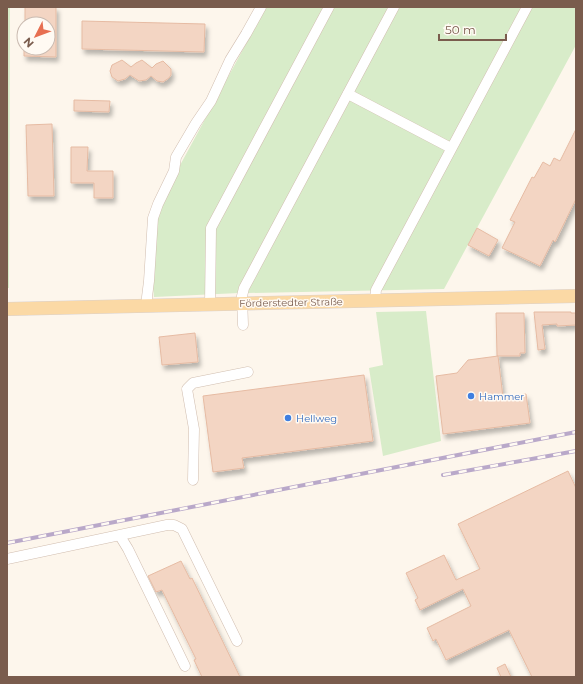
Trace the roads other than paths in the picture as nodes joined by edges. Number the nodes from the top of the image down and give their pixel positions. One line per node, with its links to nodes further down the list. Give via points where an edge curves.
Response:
1 (261, 7): 11 (lane, via 230,60 211,101 176,157 174,171 158,204 154,218)
2 (329, 7): 10 (lane, via 211,228)
3 (394, 7): 5 (lane)
4 (527, 7): 6 (lane)
5 (348, 94): 6 (lane); 9 (lane, via 244,288)
6 (451, 148): 8 (lane, via 376,290)
7 (576, 296): 8 (main road, Förderstedter Straße)
8 (375, 300): 9 (main road, Förderstedter Straße)
9 (242, 303): 10 (main road, Förderstedter Straße); 13 (lane)
10 (210, 304): 11 (main road, Förderstedter Straße)
11 (148, 305): 12 (main road, Förderstedter Straße)
12 (7, 309)
13 (243, 325)
14 (248, 372): 15 (lane, via 193,383 187,389 194,429)
15 (193, 480)
16 (120, 536): 17 (lane); 18 (lane, via 167,525 182,529); 19 (lane)
17 (7, 559)
18 (237, 641)
19 (185, 666)

